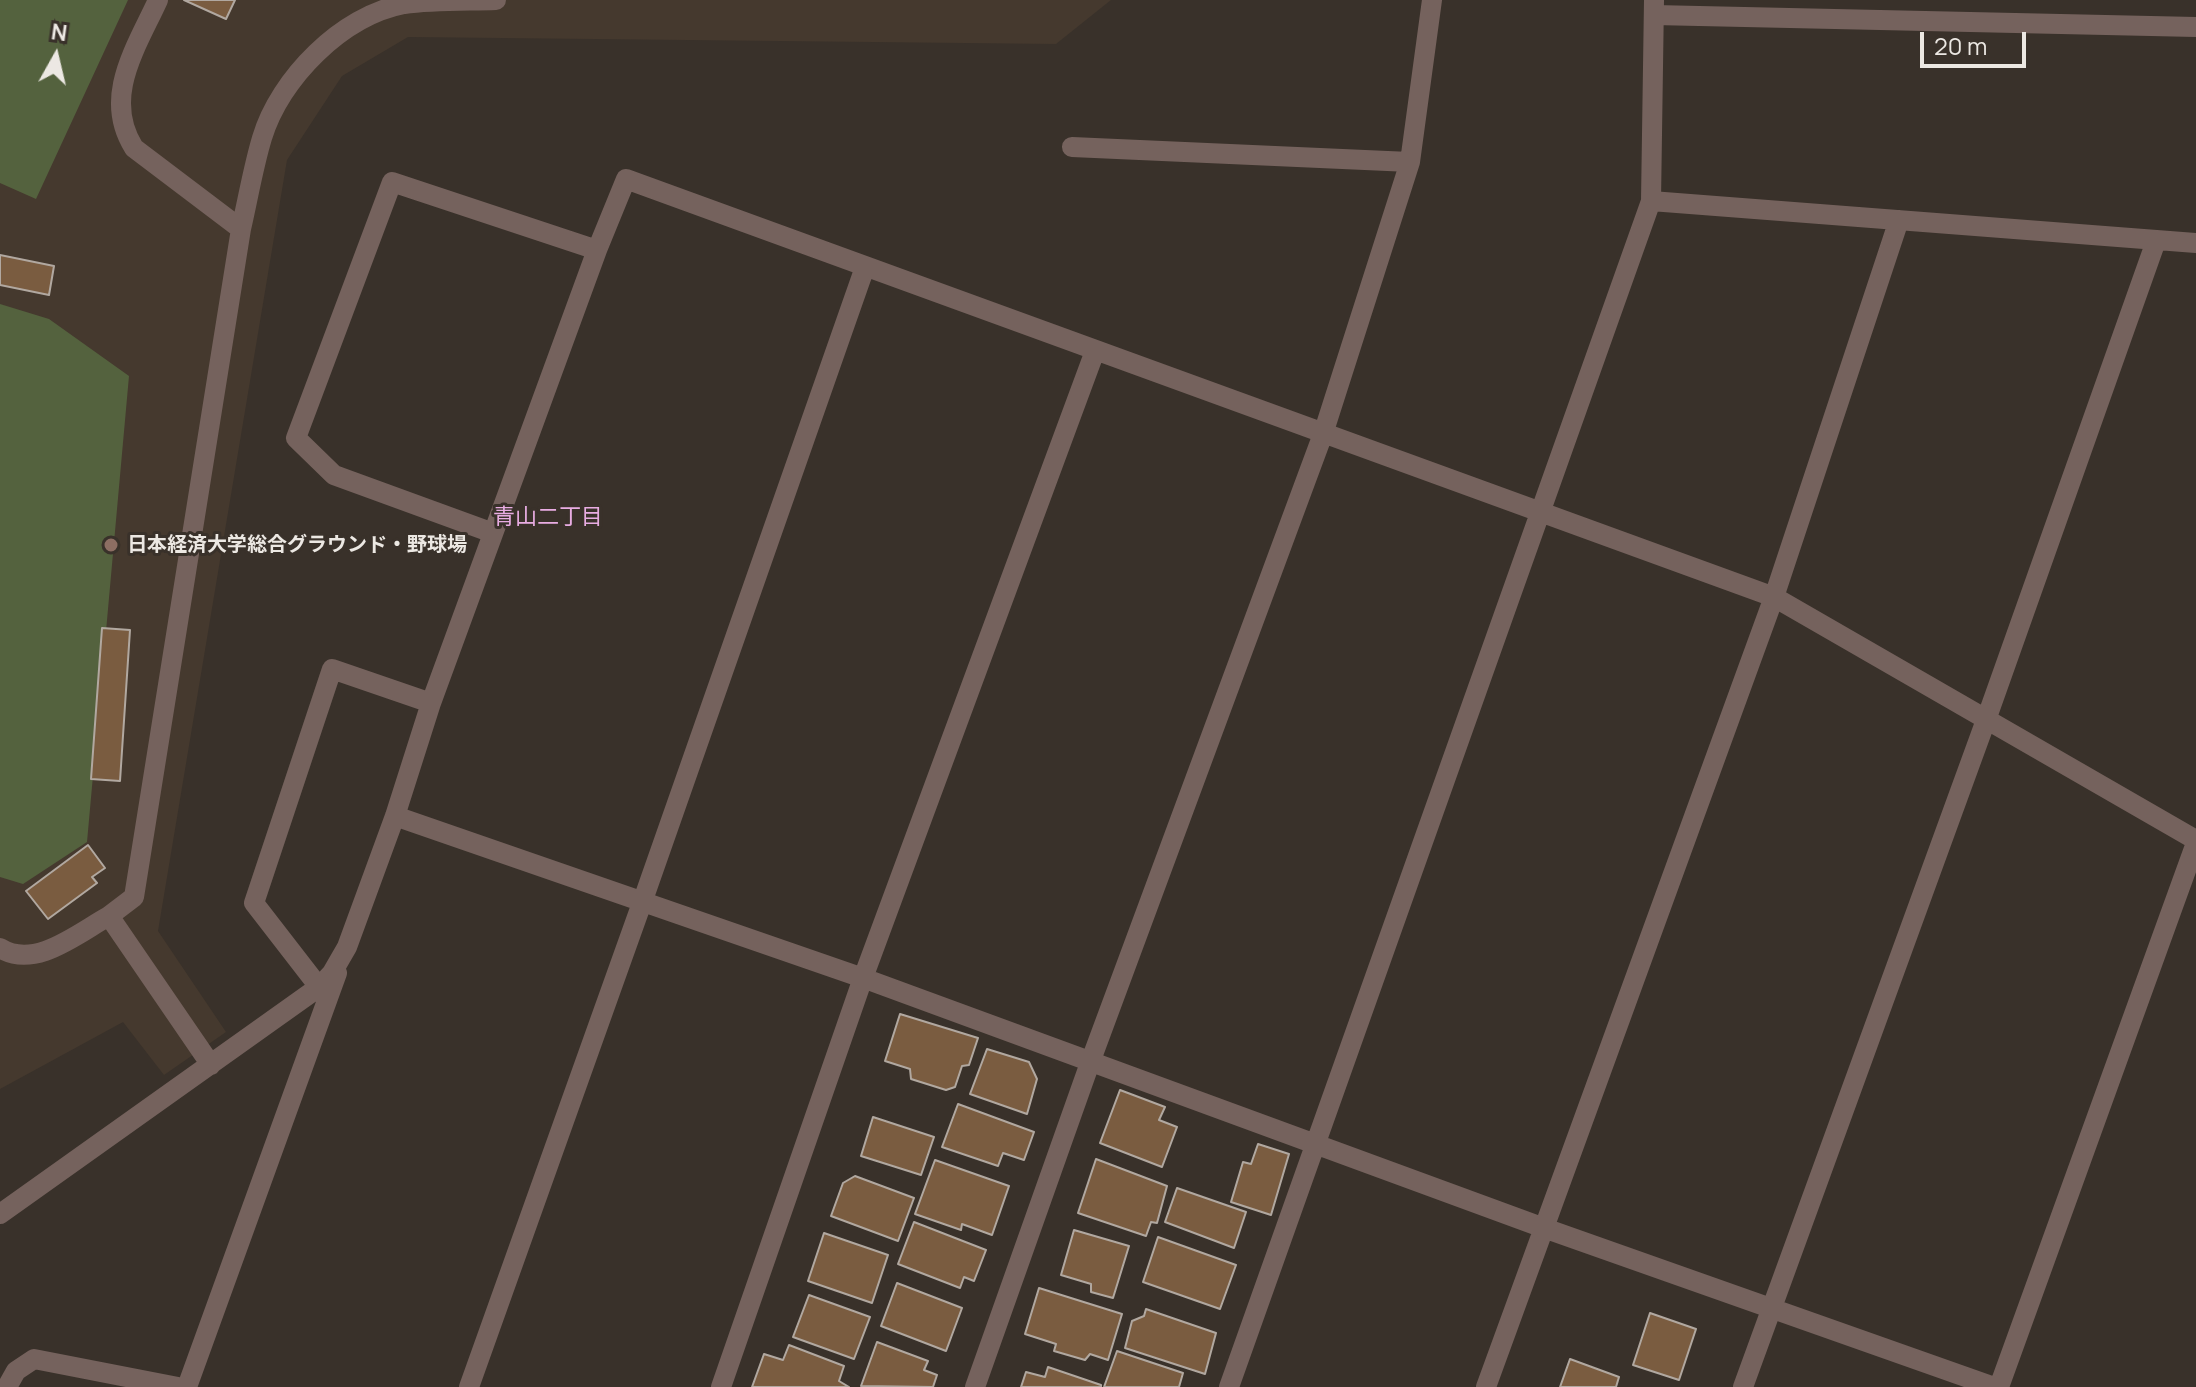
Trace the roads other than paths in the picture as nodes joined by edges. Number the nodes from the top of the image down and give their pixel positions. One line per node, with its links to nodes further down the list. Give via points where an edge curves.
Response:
1 (158, 0): 10 (street, via 124,75 124,132 134,148)
2 (496, 0): 10 (street, via 405,3 375,12 322,47 278,103 262,136)
3 (1432, 0): 7 (street)
4 (1654, 7): 5 (street); 8 (street)
5 (2196, 27)
6 (1072, 147): 7 (street)
7 (1410, 162): 16 (street)
8 (1651, 201): 9 (street); 17 (street)
9 (1899, 220): 11 (street); 19 (street)
10 (241, 229): 25 (street, via 134,897)
11 (2156, 241): 12 (street); 21 (street)
12 (2196, 243)
13 (597, 250): 14 (street, via 626,179); 18 (street); 18 (street, via 392,182 296,438 334,475)
14 (865, 267): 15 (street); 24 (street)
15 (1095, 351): 16 (street); 28 (street)
16 (1323, 434): 17 (street); 30 (street)
17 (1542, 513): 19 (street); 32 (street)
18 (493, 533): 20 (street)
19 (1774, 597): 21 (street); 34 (street)
20 (431, 703): 22 (street); 29 (street, via 332,669 254,903)
21 (1986, 720): 23 (street); 35 (street)
22 (395, 816): 24 (street); 26 (street)
23 (2196, 841): 45 (street)
24 (643, 900): 28 (street); 39 (street)
25 (109, 916): 27 (street, via 43,952 29,956); 31 (street)
26 (347, 947): 29 (street); 38 (street)
27 (0, 948)
28 (863, 978): 30 (street); 40 (street)
29 (319, 987): 31 (street)
30 (1091, 1060): 32 (street); 41 (street)
31 (211, 1065): 33 (street)
32 (1318, 1144): 34 (street); 42 (street)
33 (0, 1214)
34 (1544, 1228): 35 (street); 43 (street)
35 (1771, 1309): 44 (street); 45 (street)
36 (7, 1387): 37 (street, via 16,1371 34,1359)
37 (178, 1387)
38 (187, 1387)
39 (469, 1387)
40 (721, 1387)
41 (975, 1387)
42 (1229, 1387)
43 (1486, 1387)
44 (1743, 1387)
45 (1996, 1387)

